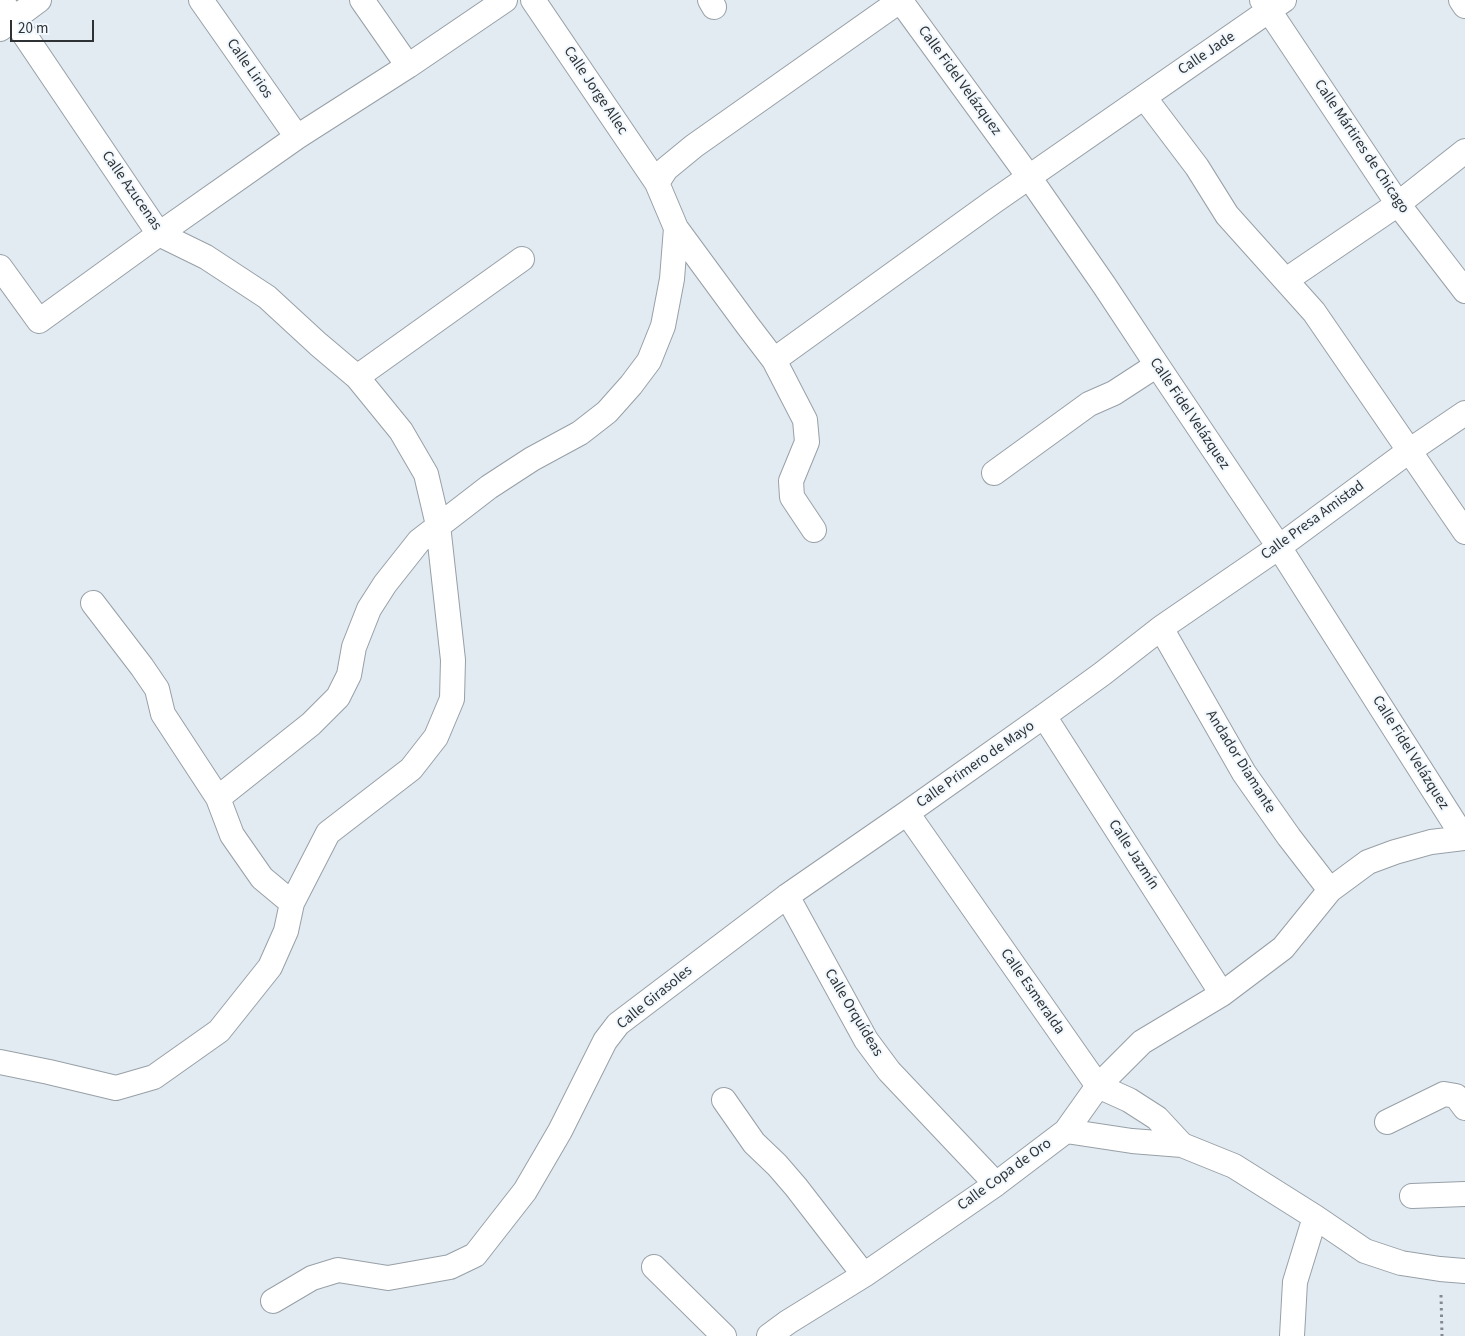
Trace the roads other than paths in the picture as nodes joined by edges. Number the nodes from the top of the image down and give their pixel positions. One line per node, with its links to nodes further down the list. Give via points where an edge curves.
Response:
1 (1, 0): 11 (street, Calle Azucenas)
2 (39, 0): 11 (street)
3 (202, 0): 14 (street, Calle Lirios)
4 (362, 0): 12 (street)
5 (505, 0): 12 (street)
6 (534, 0): 17 (street, Calle Jorge Allec)
7 (901, 0): 16 (street, Calle Fidel Velázquez); 17 (street, via 694,146 666,169)
8 (1461, 0): 10 (street)
9 (1272, 4): 13 (street, Calle Jade); 18 (street, Calle Mártires de Chicago)
10 (1465, 6)
11 (7, 24): 20 (street, Calle Azucenas)
12 (408, 66): 14 (street)
13 (1144, 96): 16 (street, Calle Jade); 23 (street, via 1197,166 1227,215)
14 (297, 137): 20 (street)
15 (1465, 151): 18 (street)
16 (1030, 177): 25 (street, Calle Jade); 26 (street, Calle Fidel Velázquez)
17 (657, 183): 19 (street, Calle Jorge Allec)
18 (1398, 204): 23 (street); 24 (street, Calle Mártires de Chicago)
19 (676, 228): 25 (street); 31 (street, via 672,279 663,326 649,361 631,385 607,412 580,433 524,464)
20 (159, 234): 22 (street, via 39,321); 27 (street, Calle Azucenas, via 206,257 267,297)
21 (522, 259): 27 (street)
22 (0, 266)
23 (1286, 280): 29 (street, via 1314,312)
24 (1465, 291)
25 (774, 360): 32 (street, via 805,420 807,442 791,481 792,497)
26 (1157, 365): 30 (street, via 1089,404); 34 (street, Calle Fidel Velázquez)
27 (357, 377): 31 (street, Calle Azucenas, via 401,430 426,474)
28 (1465, 413): 29 (street, Calle Presa Amistad)
29 (1409, 451): 33 (street); 34 (street, Calle Presa Amistad)
30 (994, 473)
31 (438, 525): 38 (street, via 419,541 369,609 354,647 349,675 338,697 311,724); 43 (street, Calle Azucenas, via 453,660 452,698 436,737 412,769 328,833)
32 (814, 530)
33 (1465, 532)
34 (1279, 547): 36 (street, Calle Presa Amistad); 40 (street, Calle Fidel Velázquez)
35 (93, 603): 38 (street, via 142,667 156,689 163,714)
36 (1161, 628): 37 (street, Calle Primero de Mayo); 41 (street, Andador Diamante, via 1244,774)
37 (1044, 716): 39 (street, Calle Primero de Mayo); 44 (street, Calle Jazmín)
38 (218, 798): 43 (street, via 232,835 262,878)
39 (907, 813): 42 (street, Calle Primero de Mayo); 46 (street, Calle Esmeralda)
40 (1464, 838): 41 (street, Calle Copa de Oro, via 1431,842 1368,862)
41 (1330, 890): 44 (street, Calle Copa de Oro, via 1283,948)
42 (786, 896): 52 (street, Calle Orquídeas, via 866,1040 889,1071); 59 (street, Calle Girasoles, via 618,1024 605,1041 560,1131 525,1191 475,1255 450,1267 388,1278 338,1270 312,1278)
43 (292, 903): 45 (street, Calle Azucenas, via 286,931 270,966 219,1031 154,1077 116,1088)
44 (1222, 994): 46 (street, Calle Copa de Oro, via 1142,1042)
45 (0, 1062)
46 (1098, 1086): 50 (street, Calle Copa de Oro); 51 (street, via 1157,1118)
47 (724, 1100): 58 (street, via 754,1143 796,1187)
48 (1465, 1108): 49 (street, via 1456,1096 1444,1094)
49 (1387, 1122)
50 (1066, 1131): 51 (street); 52 (street, Calle Copa de Oro)
51 (1182, 1145): 55 (street, via 1234,1166)
52 (996, 1184): 58 (street, Calle Copa de Oro)
53 (1465, 1194): 54 (street)
54 (1412, 1196)
55 (1316, 1217): 57 (street, via 1365,1251 1401,1262); 62 (street, via 1295,1282)
56 (654, 1267): 60 (street)
57 (1465, 1271)
58 (864, 1275): 61 (street, Calle Copa de Oro)
59 (273, 1301)
60 (724, 1336)
61 (769, 1336)
62 (1292, 1336)

